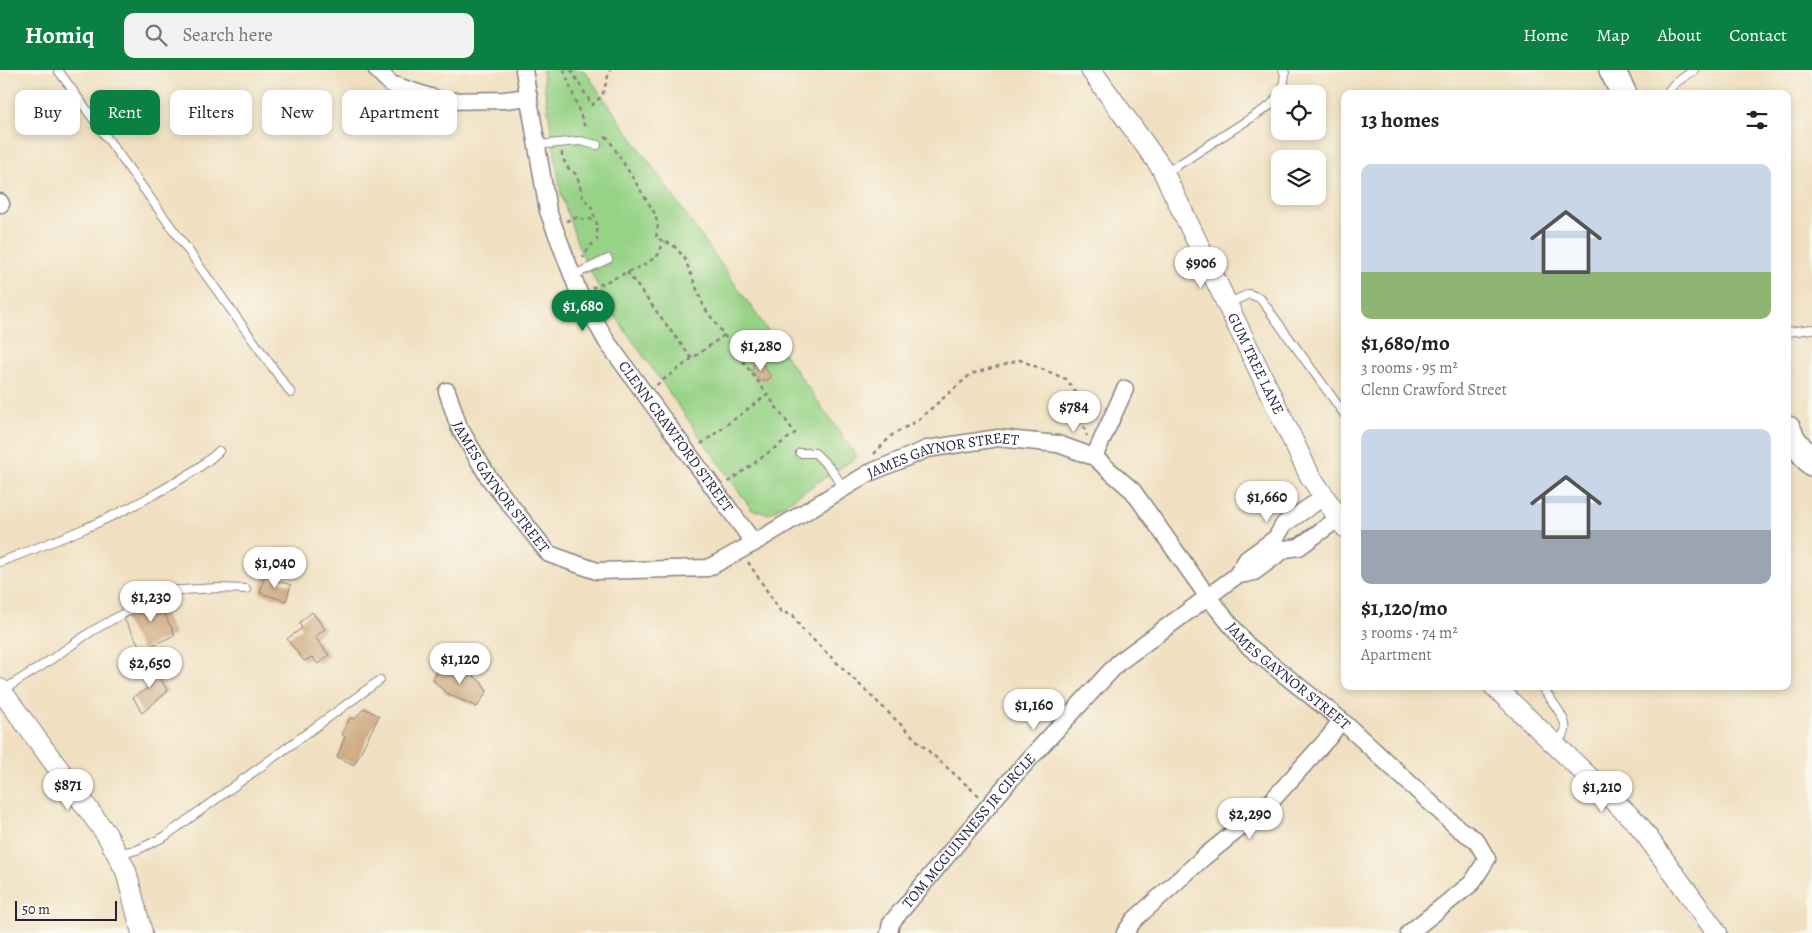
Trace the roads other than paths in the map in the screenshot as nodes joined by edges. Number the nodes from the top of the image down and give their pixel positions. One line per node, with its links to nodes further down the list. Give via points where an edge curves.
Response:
1 (58, 70): 21 (lane)
2 (376, 70): 10 (street, via 391,84 444,100)
3 (524, 70): 10 (street, CLENN CRAWFORD STREET)
4 (1091, 70): 13 (street, GUM TREE LANE)
5 (1283, 70): 13 (lane, via 1283,89 1271,105)
6 (1612, 70): 8 (main road)
7 (1694, 70): 9 (lane)
8 (1622, 90)
9 (1669, 90)
10 (529, 97): 11 (street, CLENN CRAWFORD STREET)
11 (537, 145): 12 (lane, via 580,141); 15 (street, CLENN CRAWFORD STREET, via 548,211)
12 (597, 145)
13 (1164, 174): 16 (street, GUM TREE LANE)
14 (608, 259): 15 (lane)
15 (572, 276): 33 (street, CLENN CRAWFORD STREET, via 607,342 716,492)
16 (1227, 304): 22 (lane, via 1249,294 1260,298); 29 (street, GUM TREE LANE, via 1310,476)
17 (1812, 329): 18 (lane)
18 (1791, 332)
19 (1125, 389): 27 (street)
20 (448, 391): 33 (street, JAMES GAYNOR STREET, via 459,427 489,478 549,554 597,571 708,568)
21 (291, 393)
22 (1341, 409)
23 (1791, 434): 26 (main road)
24 (219, 451): 34 (lane, via 201,468 119,514)
25 (800, 453): 28 (lane, via 815,453)
26 (1808, 454)
27 (1094, 457): 28 (street, JAMES GAYNOR STREET, via 1058,444 998,438 927,449 869,473); 36 (street, JAMES GAYNOR STREET, via 1133,491)
28 (844, 488): 33 (street, JAMES GAYNOR STREET)
29 (1324, 498): 30 (street, GUM TREE LANE); 32 (street, TOM MCGUINNESS JR CIRCLE, via 1284,524)
30 (1341, 522)
31 (1341, 524): 32 (street, TOM MCGUINNESS JR CIRCLE, via 1299,547)
32 (1281, 544): 36 (street, TOM MCGUINNESS JR CIRCLE, via 1254,572 1236,576)
33 (747, 547)
34 (0, 562)
35 (246, 589): 38 (lane, via 164,591 92,631)
36 (1208, 597): 41 (street, JAMES GAYNOR STREET, via 1247,645); 45 (street, TOM MCGUINNESS JR CIRCLE, via 1118,663 1011,779 891,923)
37 (380, 680): 43 (lane, via 164,837 137,850)
38 (1, 690): 43 (street, via 108,835)
39 (1498, 690): 42 (street)
40 (1544, 690): 42 (lane, via 1565,725 1565,732)
41 (1341, 720): 46 (street, via 1268,806 1204,857 1134,920); 47 (street, JAMES GAYNOR STREET, via 1459,829 1476,840 1487,859 1472,883)
42 (1554, 744): 48 (street, via 1638,824)
43 (117, 853): 44 (street, via 126,871)
44 (142, 933)
45 (889, 933)
46 (1124, 933)
47 (1409, 933)
48 (1717, 933)

